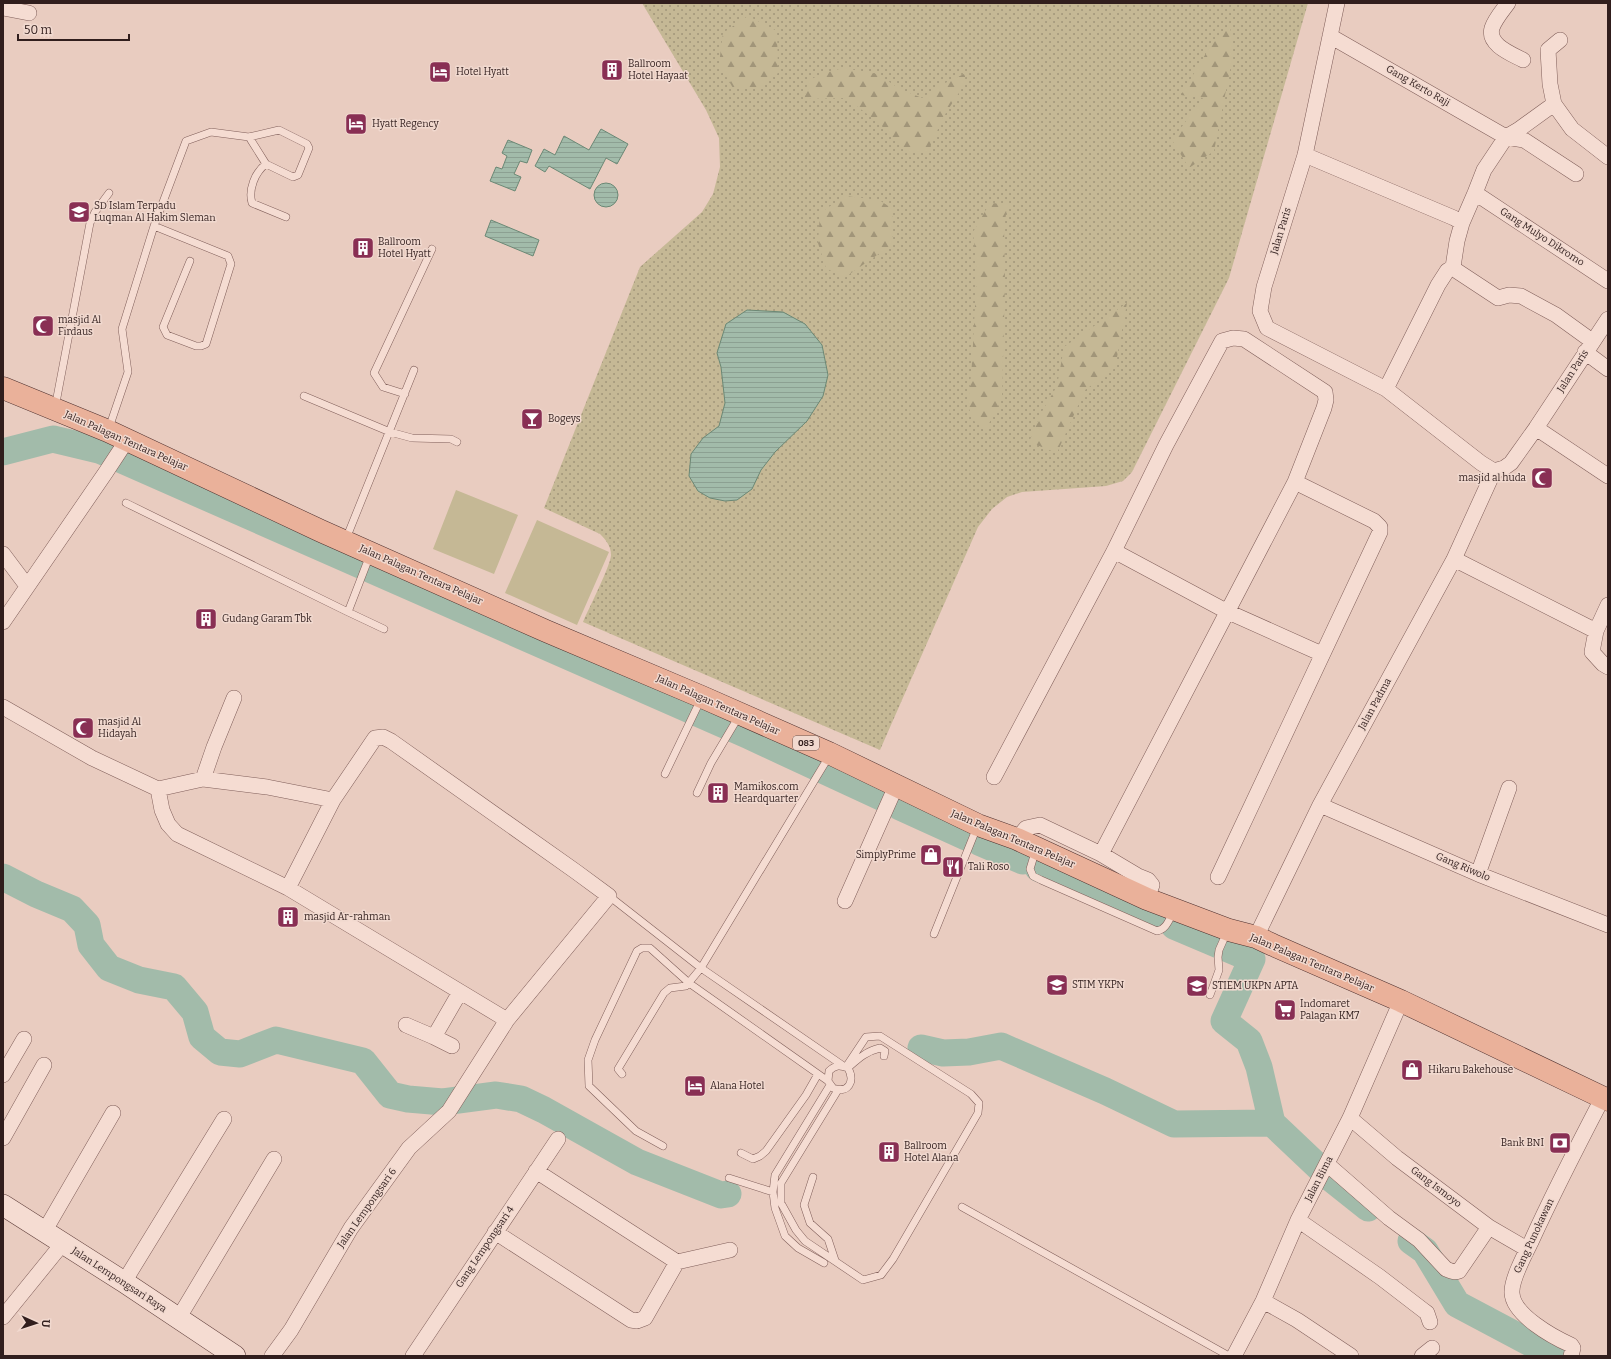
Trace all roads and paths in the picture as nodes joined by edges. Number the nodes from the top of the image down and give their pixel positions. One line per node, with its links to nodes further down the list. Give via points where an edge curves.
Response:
1 (1337, 3): 5 (street, Jalan Paris)
2 (1508, 3): 7 (street, via 1492,28 1493,38 1499,47)
3 (3, 8): 4 (street)
4 (29, 13)
5 (1330, 36): 10 (street, Gang Kerto Raji); 11 (street, Jalan Paris)
6 (1560, 40): 8 (street, via 1548,50)
7 (1523, 60)
8 (1554, 104): 10 (street); 12 (street, via 1572,129)
9 (249, 137): 13 (lane); 13 (lane, via 278,130 309,146 296,176); 19 (lane, via 211,132 186,141)
10 (1506, 137): 14 (street, Gang Kerto Raji, via 1524,140); 16 (street, via 1484,170)
11 (1305, 155): 18 (street); 29 (street, Jalan Paris, via 1264,287 1260,311 1267,328)
12 (1608, 157)
13 (266, 164): 17 (lane, via 259,169 249,195 252,203)
14 (1576, 174)
15 (109, 193): 32 (lane, via 90,223)
16 (1475, 194): 18 (street); 23 (street, Gang Mulyo Dikromo)
17 (286, 217)
18 (1462, 223): 22 (street)
19 (154, 226): 21 (lane, via 228,256 231,264 206,344 201,346 167,335 163,327); 35 (lane, via 122,329 128,372)
20 (432, 249): 30 (lane, via 374,373 383,387)
21 (190, 261)
22 (1453, 267): 25 (street, Jalan Paris, via 1498,298 1509,295 1521,296 1556,315); 29 (street, via 1438,285)
23 (1608, 281)
24 (1608, 319): 25 (street)
25 (1589, 347): 27 (street); 33 (street, Jalan Paris)
26 (414, 370): 30 (lane)
27 (1608, 370)
28 (3, 388): 32 (main road, Jalan Palagan Tentara Pelajar / 083)
29 (1386, 389): 37 (street, Jalan Paris)
30 (405, 394): 34 (lane)
31 (304, 396): 34 (lane)
32 (55, 410): 35 (main road, Jalan Palagan Tentara Pelajar / 083)
33 (1536, 428): 37 (street, Jalan Paris, via 1511,463); 38 (street)
34 (390, 432): 36 (lane, via 412,438 451,439); 41 (lane)
35 (118, 440): 41 (main road, Jalan Palagan Tentara Pelajar / 083); 46 (street, via 106,472)
36 (457, 442)
37 (1494, 471): 45 (street, Jalan Padma)
38 (1608, 476)
39 (1294, 482): 42 (street, via 1324,408 1325,392 1244,339 1222,341 1166,445); 48 (street); 53 (street, via 1374,521 1380,527 1380,532)
40 (126, 503): 49 (lane)
41 (345, 542): 44 (main road, Jalan Palagan Tentara Pelajar / 083)
42 (1114, 551): 48 (street); 61 (street)
43 (3, 554): 46 (street)
44 (369, 557): 49 (lane); 56 (main road, Jalan Palagan Tentara Pelajar / 083, via 546,631)
45 (1454, 559): 52 (street); 68 (street, Jalan Padma)
46 (27, 586): 50 (street)
47 (1608, 605): 52 (street)
48 (1226, 611): 53 (street); 72 (street)
49 (348, 612): 51 (lane)
50 (3, 622)
51 (384, 629)
52 (1596, 631): 54 (street, via 1592,652)
53 (1322, 654): 74 (street)
54 (1608, 667)
55 (234, 698): 62 (street)
56 (700, 700): 58 (main road, Jalan Palagan Tentara Pelajar / 083); 60 (lane)
57 (3, 707): 65 (street, via 92,758)
58 (738, 719): 59 (main road, Jalan Palagan Tentara Pelajar / 083); 66 (lane, via 711,763)
59 (824, 763): 63 (main road, Jalan Palagan Tentara Pelajar / 083); 84 (lane)
60 (665, 774)
61 (994, 777)
62 (203, 779): 65 (street); 67 (street, via 267,787)
63 (896, 786): 69 (main road, Jalan Palagan Tentara Pelajar / 083); 78 (street)
64 (1509, 788): 73 (street)
65 (158, 789): 75 (street, via 162,810 168,824 177,834)
66 (697, 793)
67 (333, 800): 75 (street); 76 (street, via 375,738 383,737)
68 (1320, 805): 73 (street, Gang Riwolo); 83 (street, Jalan Padma)
69 (978, 825): 70 (main road, Jalan Palagan Tentara Pelajar / 083); 81 (lane)
70 (1016, 839): 71 (main road, Jalan Palagan Tentara Pelajar / 083); 72 (street, via 1026,828 1040,825)
71 (1036, 848): 77 (main road, Jalan Palagan Tentara Pelajar / 083); 79 (lane, via 1030,869 1032,876 1157,931 1166,927)
72 (1101, 854): 77 (street, via 1148,880 1152,885)
73 (1478, 874): 80 (street, Gang Riwolo)
74 (1218, 877)
75 (288, 888): 86 (street)
76 (609, 896): 84 (lane); 89 (street, Jalan Lempongsari 6)
77 (1147, 899): 79 (main road, Jalan Palagan Tentara Pelajar / 083)
78 (845, 901)
79 (1175, 909): 82 (main road, Jalan Palagan Tentara Pelajar / 083)
80 (1608, 925)
81 (934, 934)
82 (1226, 935): 83 (main road, Jalan Palagan Tentara Pelajar / 083); 87 (lane, via 1219,950 1219,970)
83 (1256, 937): 88 (main road, Jalan Palagan Tentara Pelajar / 083)
84 (701, 968): 85 (lane); 96 (lane)
85 (689, 983): 97 (lane, via 683,987 670,988 664,993 618,1069); 98 (lane); 108 (lane, via 650,948 637,951 588,1060 589,1086 636,1131)
86 (460, 992): 89 (street); 91 (street)
87 (1210, 995)
88 (1401, 1001): 102 (main road, Jalan Palagan Tentara Pelajar / 083); 104 (street, Jalan Bima)
89 (507, 1020): 136 (street, Jalan Lempongsari 6, via 449,1112 409,1148 351,1228 291,1330)
90 (406, 1025): 91 (street)
91 (434, 1037): 93 (street)
92 (24, 1039): 99 (street)
93 (452, 1046)
94 (884, 1056): 96 (lane, via 885,1052 880,1048 865,1053)
95 (44, 1065): 106 (street)
96 (845, 1067): 100 (lane, via 832,1068 829,1071); 101 (lane, via 852,1075 850,1084 843,1090); 126 (lane, via 866,1037 880,1036 971,1094 979,1103 978,1113 893,1259 881,1275 862,1280)
97 (622, 1074)
98 (818, 1074): 100 (lane); 109 (lane, via 766,1151 752,1159)
99 (3, 1075)
100 (829, 1083): 101 (lane); 115 (lane, via 776,1175)
101 (838, 1090): 116 (lane, via 781,1184)
102 (1605, 1099): 124 (street, Gang Punokawan, via 1559,1181)
103 (113, 1113): 121 (street)
104 (1350, 1118): 111 (street, Jalan Bima); 120 (street, Gang Ismoyo, via 1397,1158)
105 (224, 1119): 129 (street)
106 (3, 1138)
107 (558, 1139): 112 (street, Gang Lempongsari 4)
108 (663, 1146)
109 (741, 1153)
110 (274, 1159): 132 (street)
111 (1325, 1168): 119 (street, Jalan Bima); 120 (street, via 1419,1240 1451,1271 1459,1271)
112 (536, 1171): 122 (street, Gang Lempongsari 4); 127 (street)
113 (813, 1177): 126 (lane, via 804,1205 810,1223 828,1239)
114 (729, 1178): 115 (lane)
115 (773, 1192): 116 (lane)
116 (778, 1203): 126 (lane, via 805,1241); 128 (lane, via 785,1236 798,1248)
117 (3, 1205): 121 (main road, Jalan Lempongsari Raya)
118 (962, 1207): 138 (lane)
119 (1298, 1220): 130 (street, Jalan Bima); 133 (street, via 1423,1310)
120 (1489, 1227): 124 (street, Gang Ismoyo)
121 (44, 1232): 123 (main road, Jalan Lempongsari Raya)
122 (494, 1232): 127 (street, via 631,1320 637,1321 645,1318); 137 (street, Gang Lempongsari 4)
123 (63, 1243): 129 (main road, Jalan Lempongsari Raya); 131 (street)
124 (1527, 1249): 134 (street, Gang Punokawan, via 1515,1275 1512,1292 1517,1308 1540,1328 1571,1345)
125 (730, 1250): 127 (street)
126 (835, 1260)
127 (677, 1262)
128 (824, 1263)
129 (124, 1282): 132 (main road, Jalan Lempongsari Raya)
130 (1263, 1301): 139 (street, Jalan Bima); 140 (street)
131 (3, 1317)
132 (178, 1319): 135 (main road, Jalan Lempongsari Raya)
133 (1430, 1322)
134 (1571, 1355)
135 (235, 1356)
136 (272, 1356)
137 (412, 1356)
138 (1229, 1356)
139 (1234, 1356)
140 (1351, 1356)

